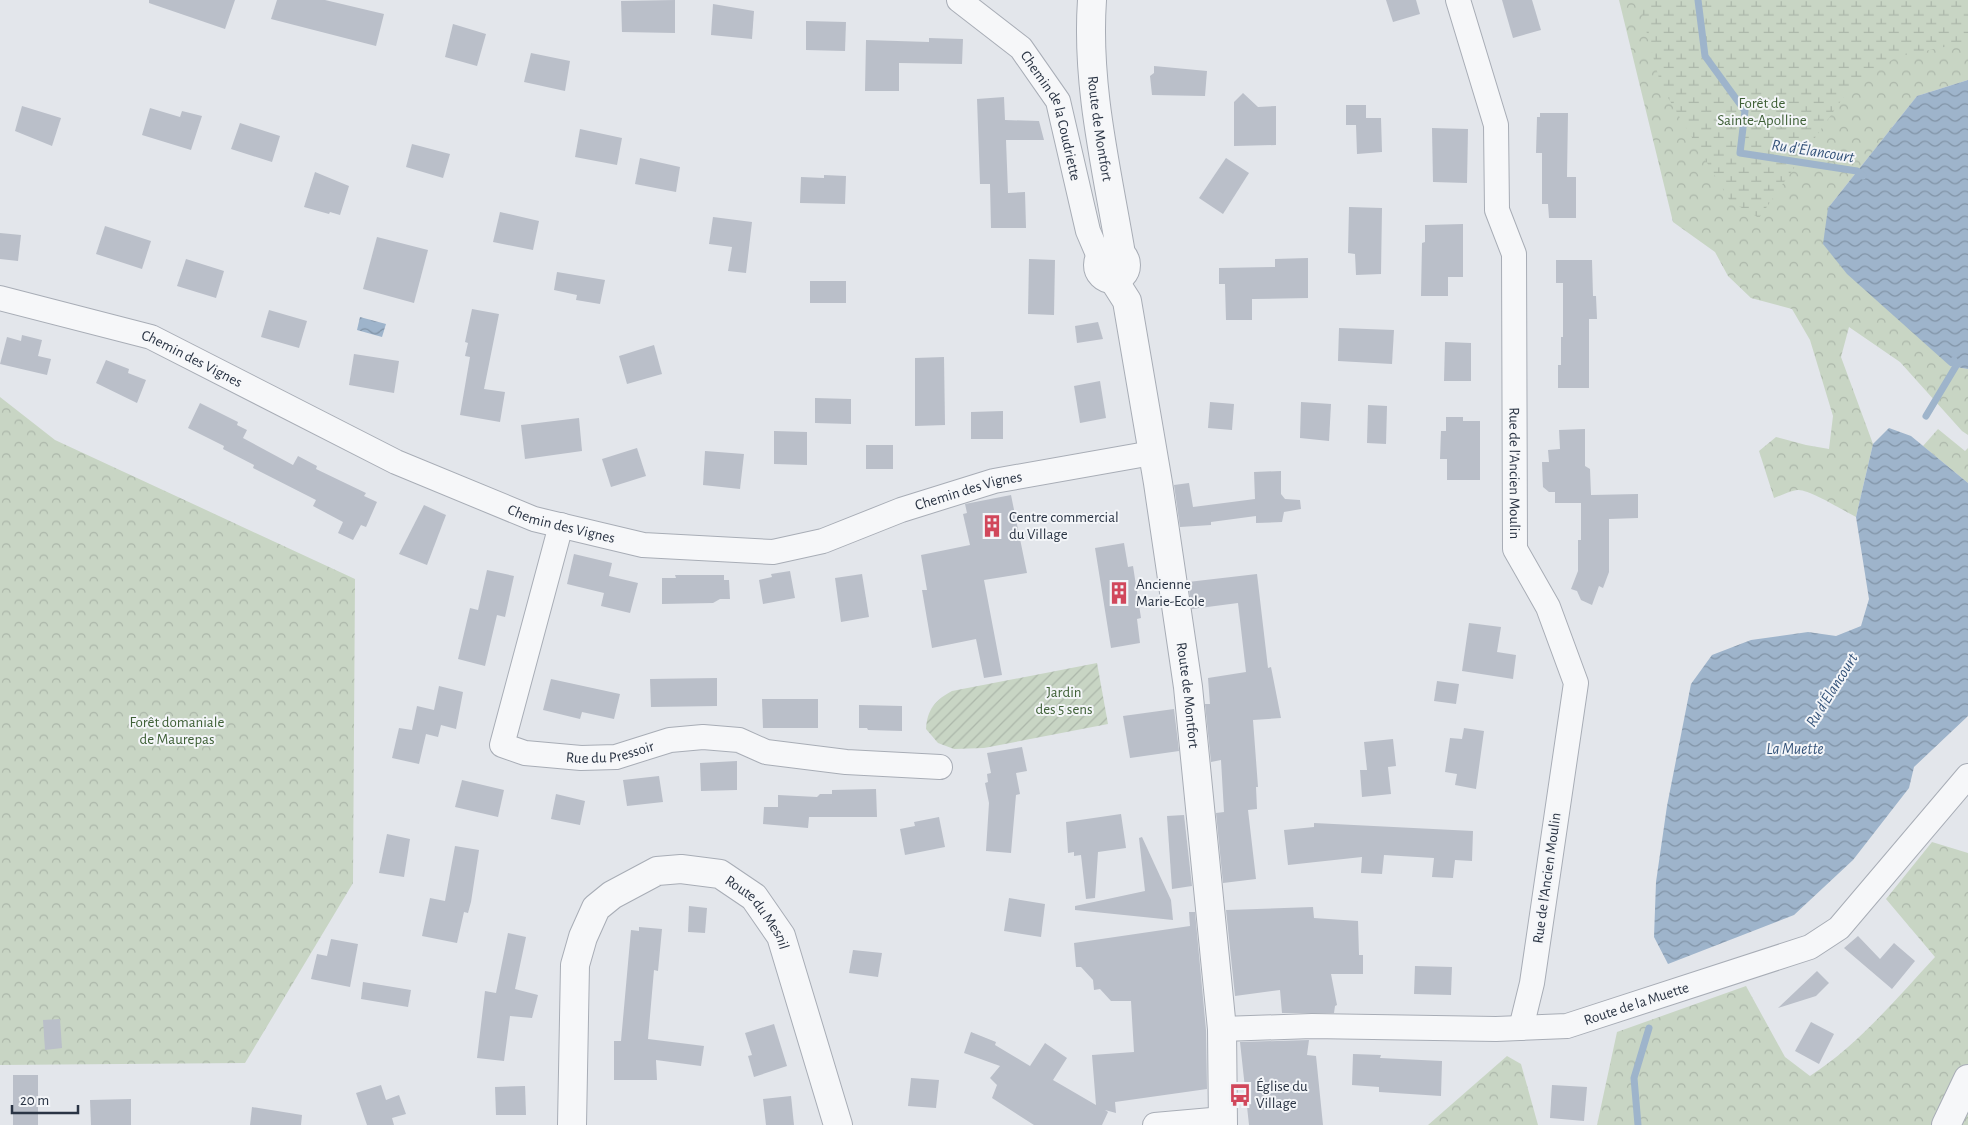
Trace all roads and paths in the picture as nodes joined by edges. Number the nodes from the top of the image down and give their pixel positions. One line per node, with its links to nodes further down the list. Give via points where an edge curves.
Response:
1 (959, 0): 4 (street, Chemin de la Coudriette, via 1021,48 1058,101 1088,231)
2 (1092, 0): 4 (street, Route de Montfort, via 1092,81)
3 (1458, 0): 10 (street, Rue de l'Ancien Moulin, via 1496,124 1497,210 1514,254 1515,549 1548,607 1576,683 1532,983)
4 (1111, 264): 6 (street, Route de Montfort, via 1127,301)
5 (0, 298): 7 (street, Chemin des Vignes, via 150,337 396,462 534,519)
6 (1152, 453): 7 (street, Chemin des Vignes, via 994,481 900,510 823,541 773,552 644,546); 11 (street, Route de Montfort, via 1188,687)
7 (561, 526): 8 (street, Rue du Pressoir, via 502,745 525,753 581,758 616,757 670,740 703,737 739,740 766,752 846,762)
8 (940, 767)
9 (1968, 776): 10 (street, Route de la Muette, via 1839,928 1810,946 1567,1026)
10 (1521, 1028): 11 (street, Route de la Muette, via 1312,1026)
11 (1222, 1029): 13 (street, Route de Montfort)
12 (1968, 1079): 17 (street)
13 (1223, 1122): 16 (street)
14 (572, 1125): 15 (street, Route du Mesnil, via 576,965 586,930 596,908 612,894 657,871 681,869 720,874 754,897 781,936)
15 (838, 1125)
16 (1155, 1125)
17 (1946, 1125)

